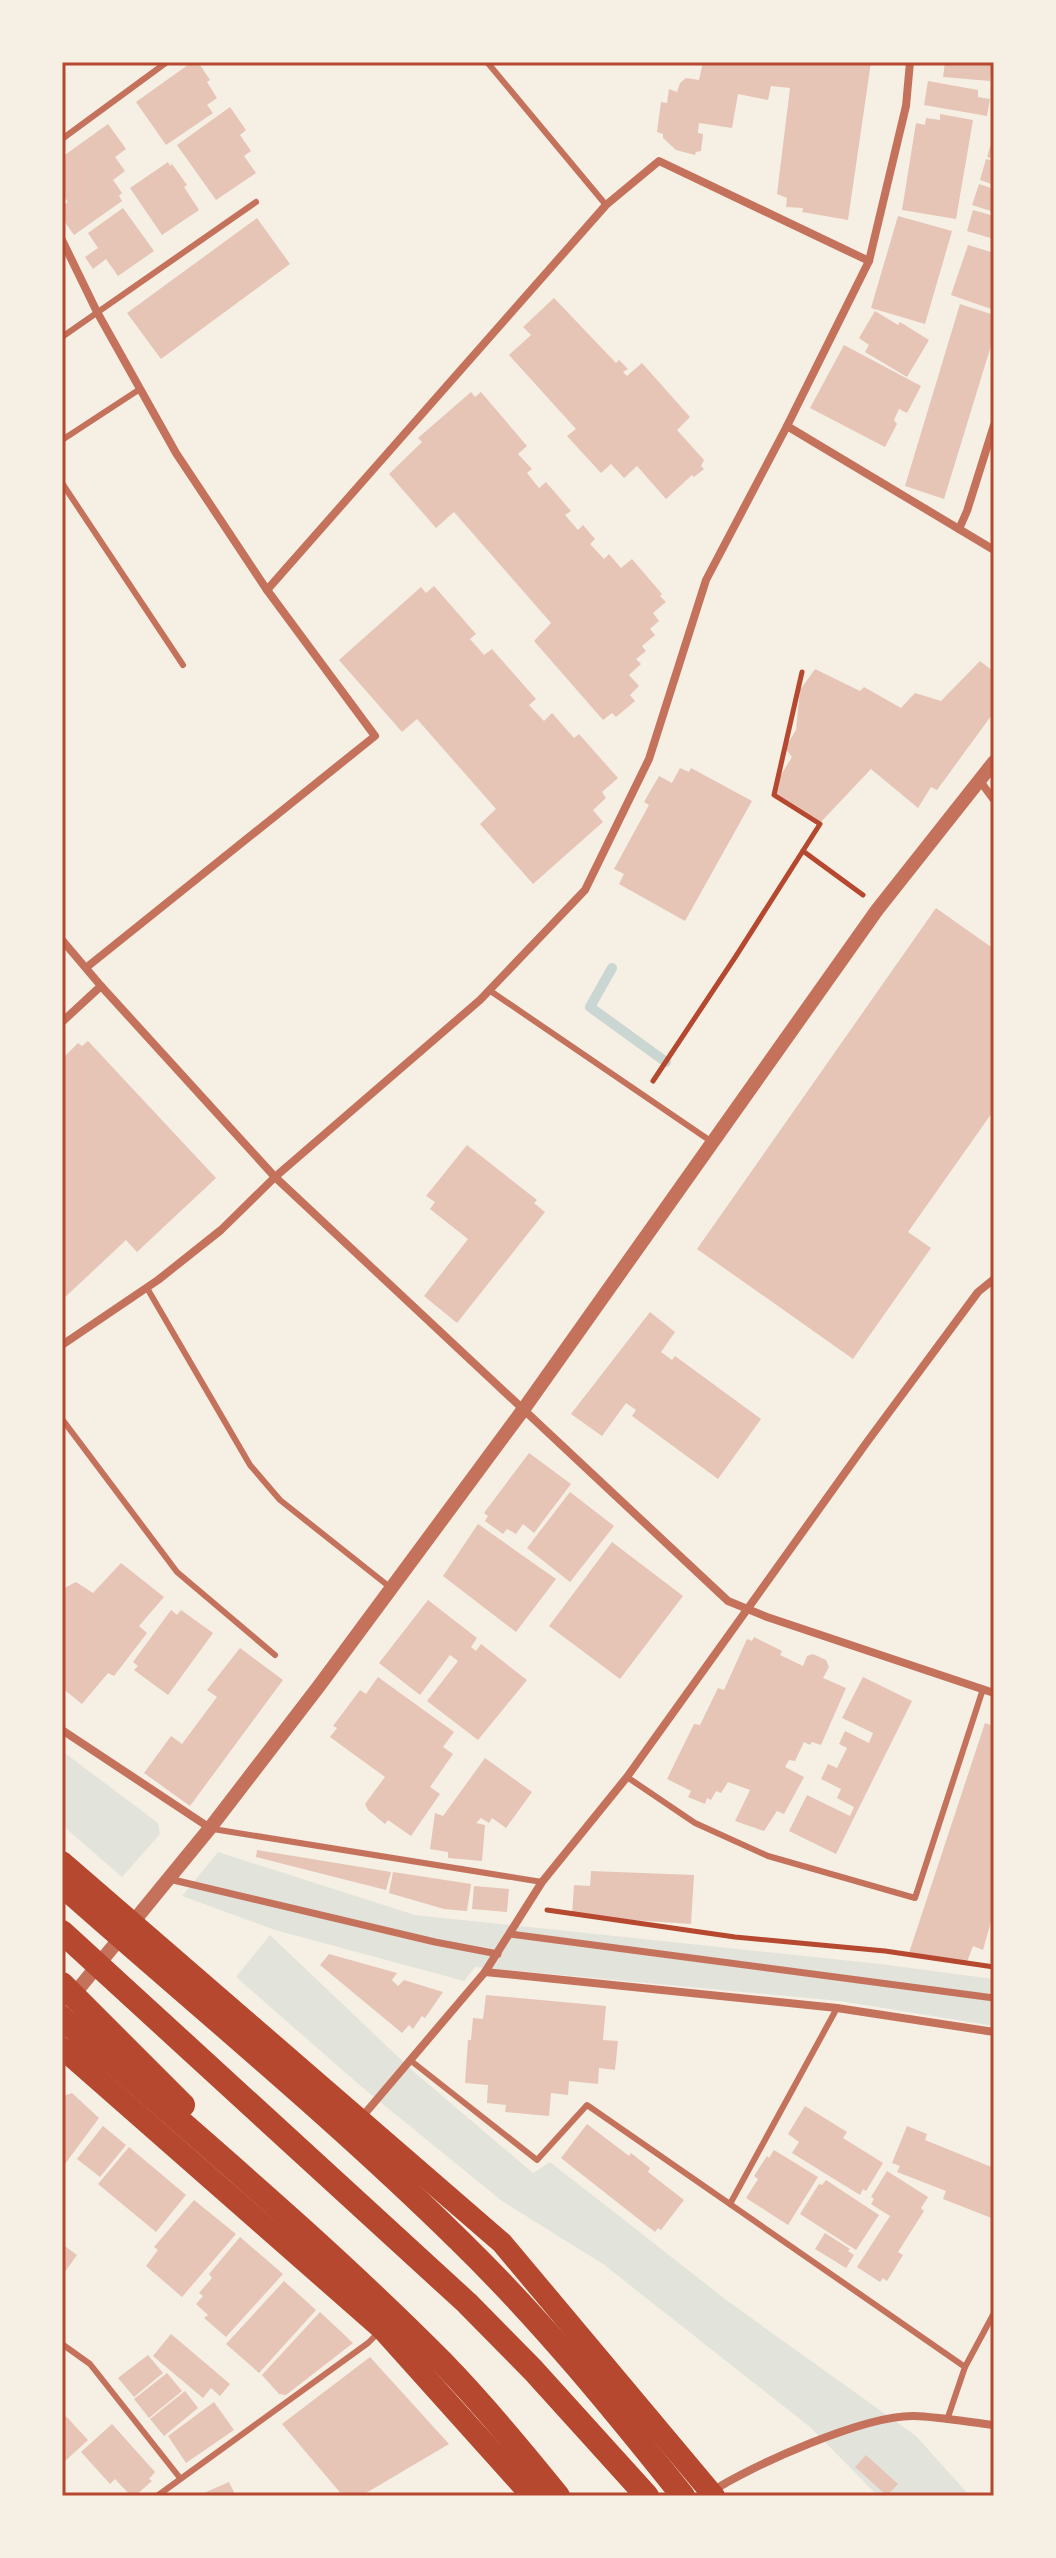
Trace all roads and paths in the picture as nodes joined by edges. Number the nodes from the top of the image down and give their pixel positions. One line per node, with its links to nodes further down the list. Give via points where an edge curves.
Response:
1 (167, 62): 4 (lane)
2 (487, 62): 6 (lane)
3 (910, 62): 8 (street, via 906,106)
4 (62, 139)
5 (256, 202): 9 (lane)
6 (606, 205): 8 (street, via 659,161); 18 (street)
7 (62, 240): 9 (street)
8 (869, 261): 13 (street)
9 (97, 312): 10 (lane); 11 (street)
10 (62, 337)
11 (140, 389): 14 (lane); 18 (street)
12 (994, 425): 16 (street)
13 (787, 426): 16 (street); 29 (street, via 706,580 649,759 585,890)
14 (62, 440)
15 (62, 483): 19 (lane)
16 (959, 529): 17 (street)
17 (994, 550)
18 (267, 590): 27 (street, via 375,736)
19 (183, 665)
20 (802, 672): 24 (path, via 774,795 820,824)
21 (994, 762): 22 (street)
22 (980, 781): 23 (street); 25 (street)
23 (994, 800)
24 (803, 851): 25 (path); 31 (path)
25 (879, 907): 32 (street)
26 (62, 940): 27 (street)
27 (87, 967): 28 (street)
28 (101, 986): 30 (street); 33 (street)
29 (489, 990): 31 (lane); 33 (street)
30 (62, 1022)
31 (644, 1095): 32 (lane)
32 (712, 1142): 37 (street)
33 (275, 1177): 35 (street, via 221,1230); 37 (street)
34 (994, 1279): 40 (street, via 978,1292)
35 (147, 1288): 36 (street); 39 (lane, via 250,1465 280,1500)
36 (62, 1345)
37 (523, 1410): 39 (street); 40 (street, via 728,1601)
38 (62, 1419): 41 (lane, via 177,1572)
39 (391, 1588): 46 (street)
40 (749, 1611): 42 (street); 45 (street)
41 (275, 1655)
42 (983, 1689): 43 (street); 45 (lane, via 915,1898 768,1856 695,1823)
43 (994, 1693)
44 (62, 1730): 46 (street)
45 (627, 1777): 49 (street)
46 (210, 1828): 48 (street); 49 (lane)
47 (62, 1862): 52 (highway)
48 (169, 1879): 52 (street); 55 (street)
49 (542, 1882): 51 (street)
50 (62, 1885): 83 (highway, via 461,2242 538,2321)
51 (526, 1907): 54 (street); 56 (path)
52 (132, 1923): 61 (street); 66 (highway)
53 (62, 1932): 82 (highway, via 467,2303)
54 (510, 1934): 55 (street); 59 (street)
55 (498, 1954): 57 (street)
56 (994, 1967)
57 (485, 1972): 60 (street); 65 (street)
58 (62, 1984): 68 (highway)
59 (994, 1998)
60 (837, 2008): 63 (street); 67 (lane)
61 (62, 2009)
62 (62, 2018): 68 (highway)
63 (994, 2032)
64 (62, 2048): 70 (highway)
65 (410, 2060): 66 (street); 67 (lane, via 537,2160 587,2105)
66 (361, 2118): 78 (highway, via 502,2243)
67 (730, 2204): 73 (lane)
68 (336, 2261): 72 (highway)
69 (994, 2313): 73 (lane)
70 (382, 2329): 76 (lane); 77 (highway)
71 (62, 2344): 76 (lane, via 90,2364)
72 (443, 2363): 80 (highway); 81 (highway)
73 (965, 2367): 74 (lane)
74 (947, 2420): 75 (street); 78 (street, via 877,2420 729,2480)
75 (994, 2425)
76 (180, 2478): 79 (lane)
77 (523, 2490)
78 (713, 2494)
79 (157, 2496)
80 (558, 2496)
81 (578, 2496)
82 (647, 2496)
83 (683, 2496)

